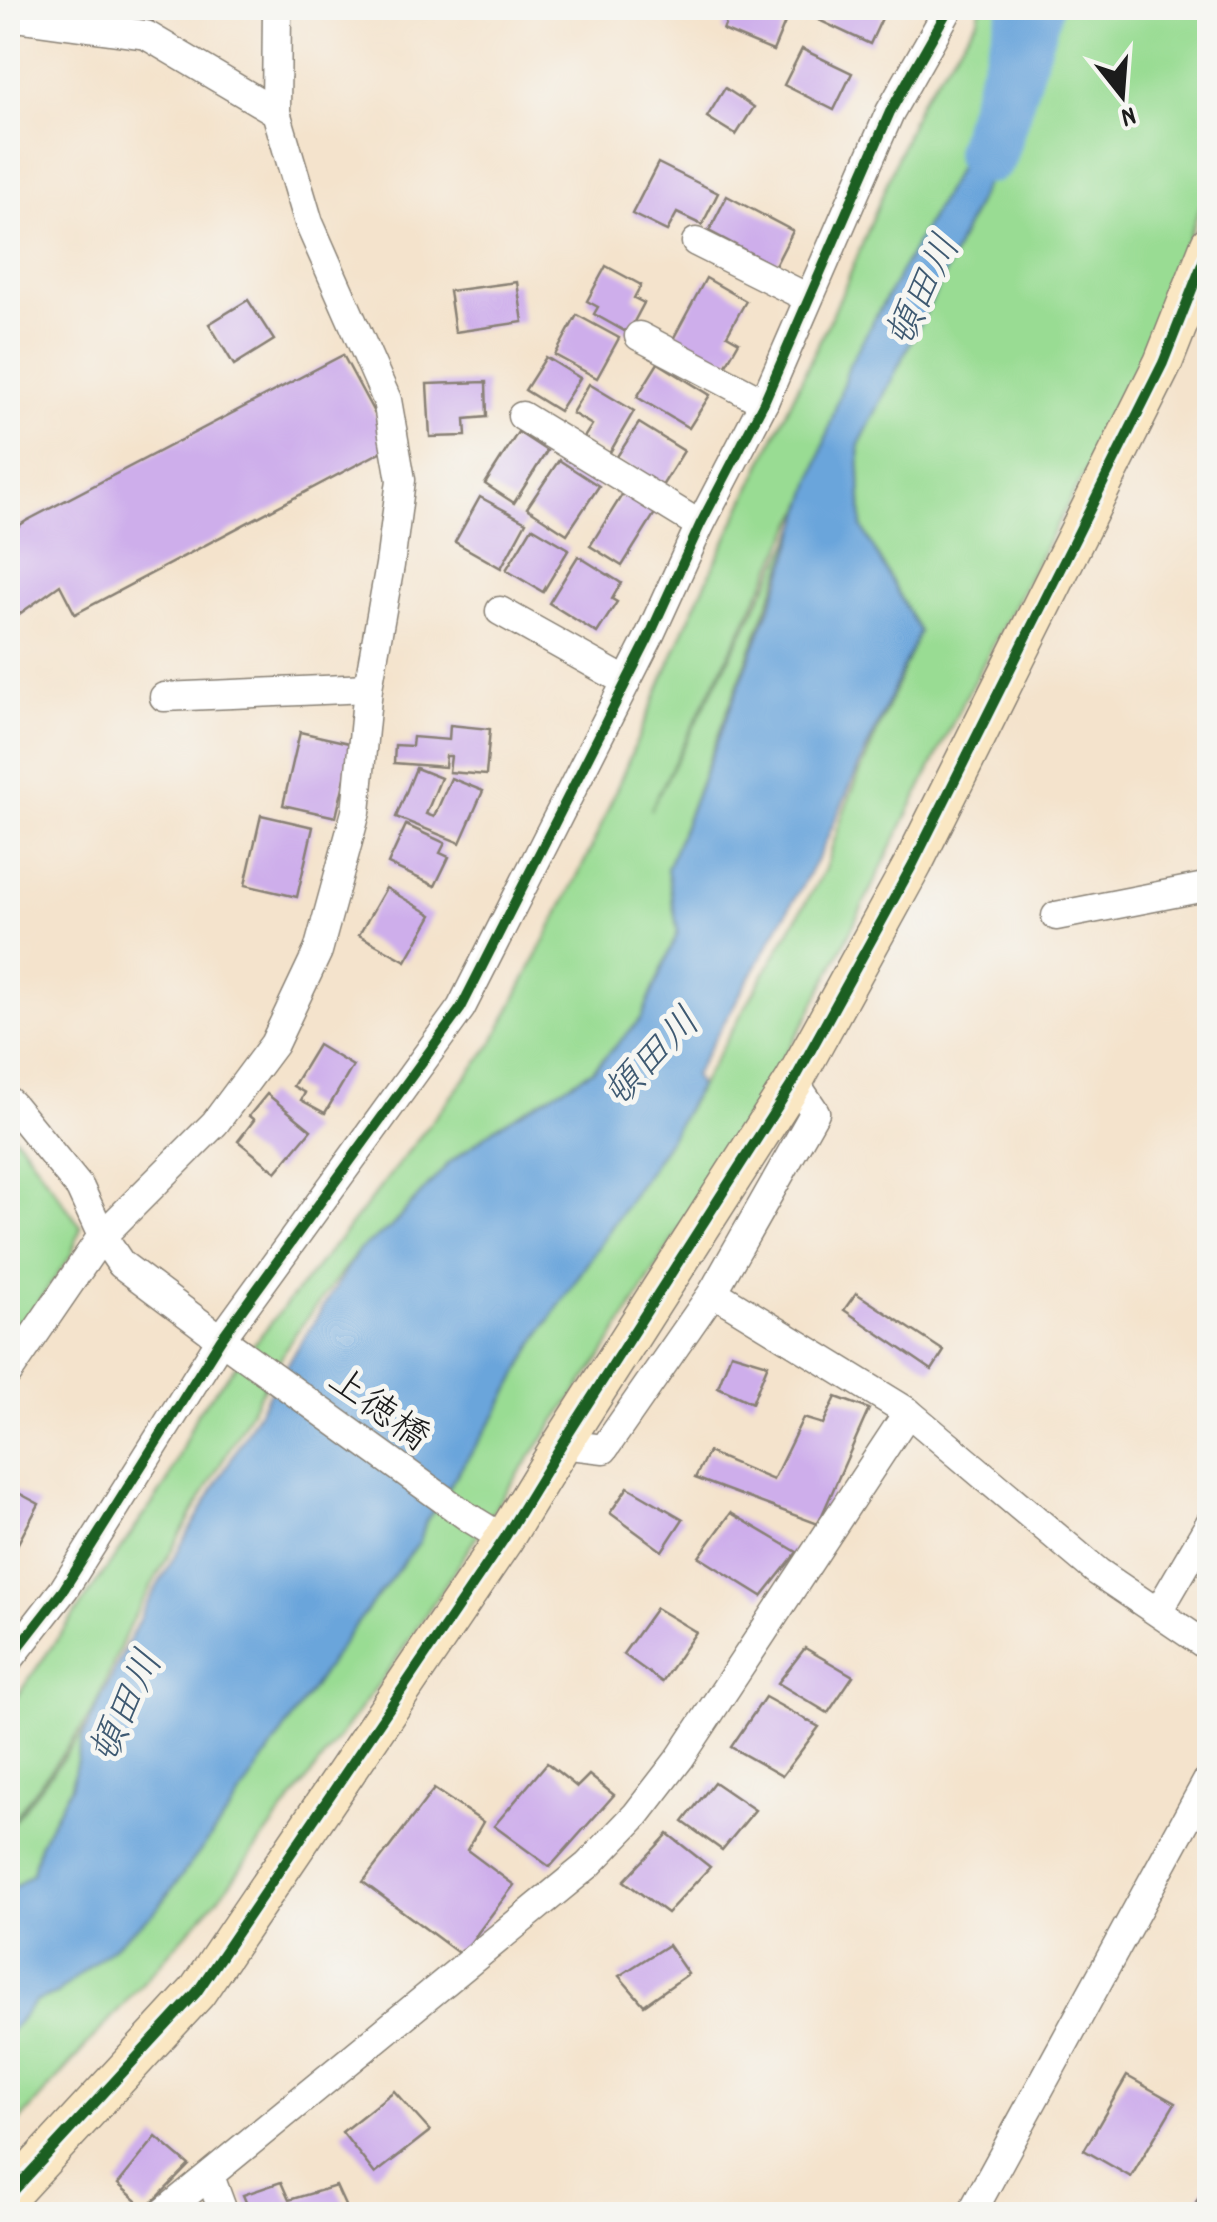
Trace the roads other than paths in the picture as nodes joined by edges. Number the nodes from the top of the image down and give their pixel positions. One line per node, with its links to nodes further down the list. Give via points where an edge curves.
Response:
1 (278, 8): 4 (street)
2 (949, 8): 7 (street, via 890,112)
3 (24, 14): 4 (street, via 146,35)
4 (276, 112): 14 (street, via 309,223 387,400 401,480)
5 (696, 242): 7 (street)
6 (1210, 244): 18 (street, via 1163,363 914,864)
7 (808, 298): 9 (street)
8 (639, 336): 9 (street)
9 (764, 402): 11 (street)
10 (522, 416): 11 (street)
11 (700, 525): 13 (street)
12 (500, 611): 13 (street)
13 (626, 682): 22 (street, via 460,1008)
14 (368, 688): 15 (street); 20 (street, via 356,812 318,951 274,1044 216,1124)
15 (164, 697)
16 (1210, 886): 17 (street)
17 (1056, 916)
18 (794, 1081): 21 (street, via 816,1112); 25 (street)
19 (8, 1102): 20 (street, 上徳橋, via 80,1188)
20 (102, 1236): 22 (street, 上徳橋, via 121,1264); 23 (street)
21 (713, 1292): 24 (street); 25 (street, via 604,1449)
22 (221, 1340): 27 (street, 上徳橋); 30 (street, via 64,1589)
23 (8, 1373)
24 (908, 1412): 28 (street, via 1098,1572); 32 (street, via 636,1815 588,1865)
25 (562, 1444): 27 (street)
26 (1210, 1523): 28 (street)
27 (504, 1540): 33 (street, via 197,1992)
28 (1158, 1612): 29 (street)
29 (1210, 1648)
30 (8, 1661)
31 (1210, 1776): 36 (street)
32 (210, 2176): 34 (street); 35 (street)
33 (8, 2197)
34 (162, 2214)
35 (224, 2214)
36 (971, 2214)

